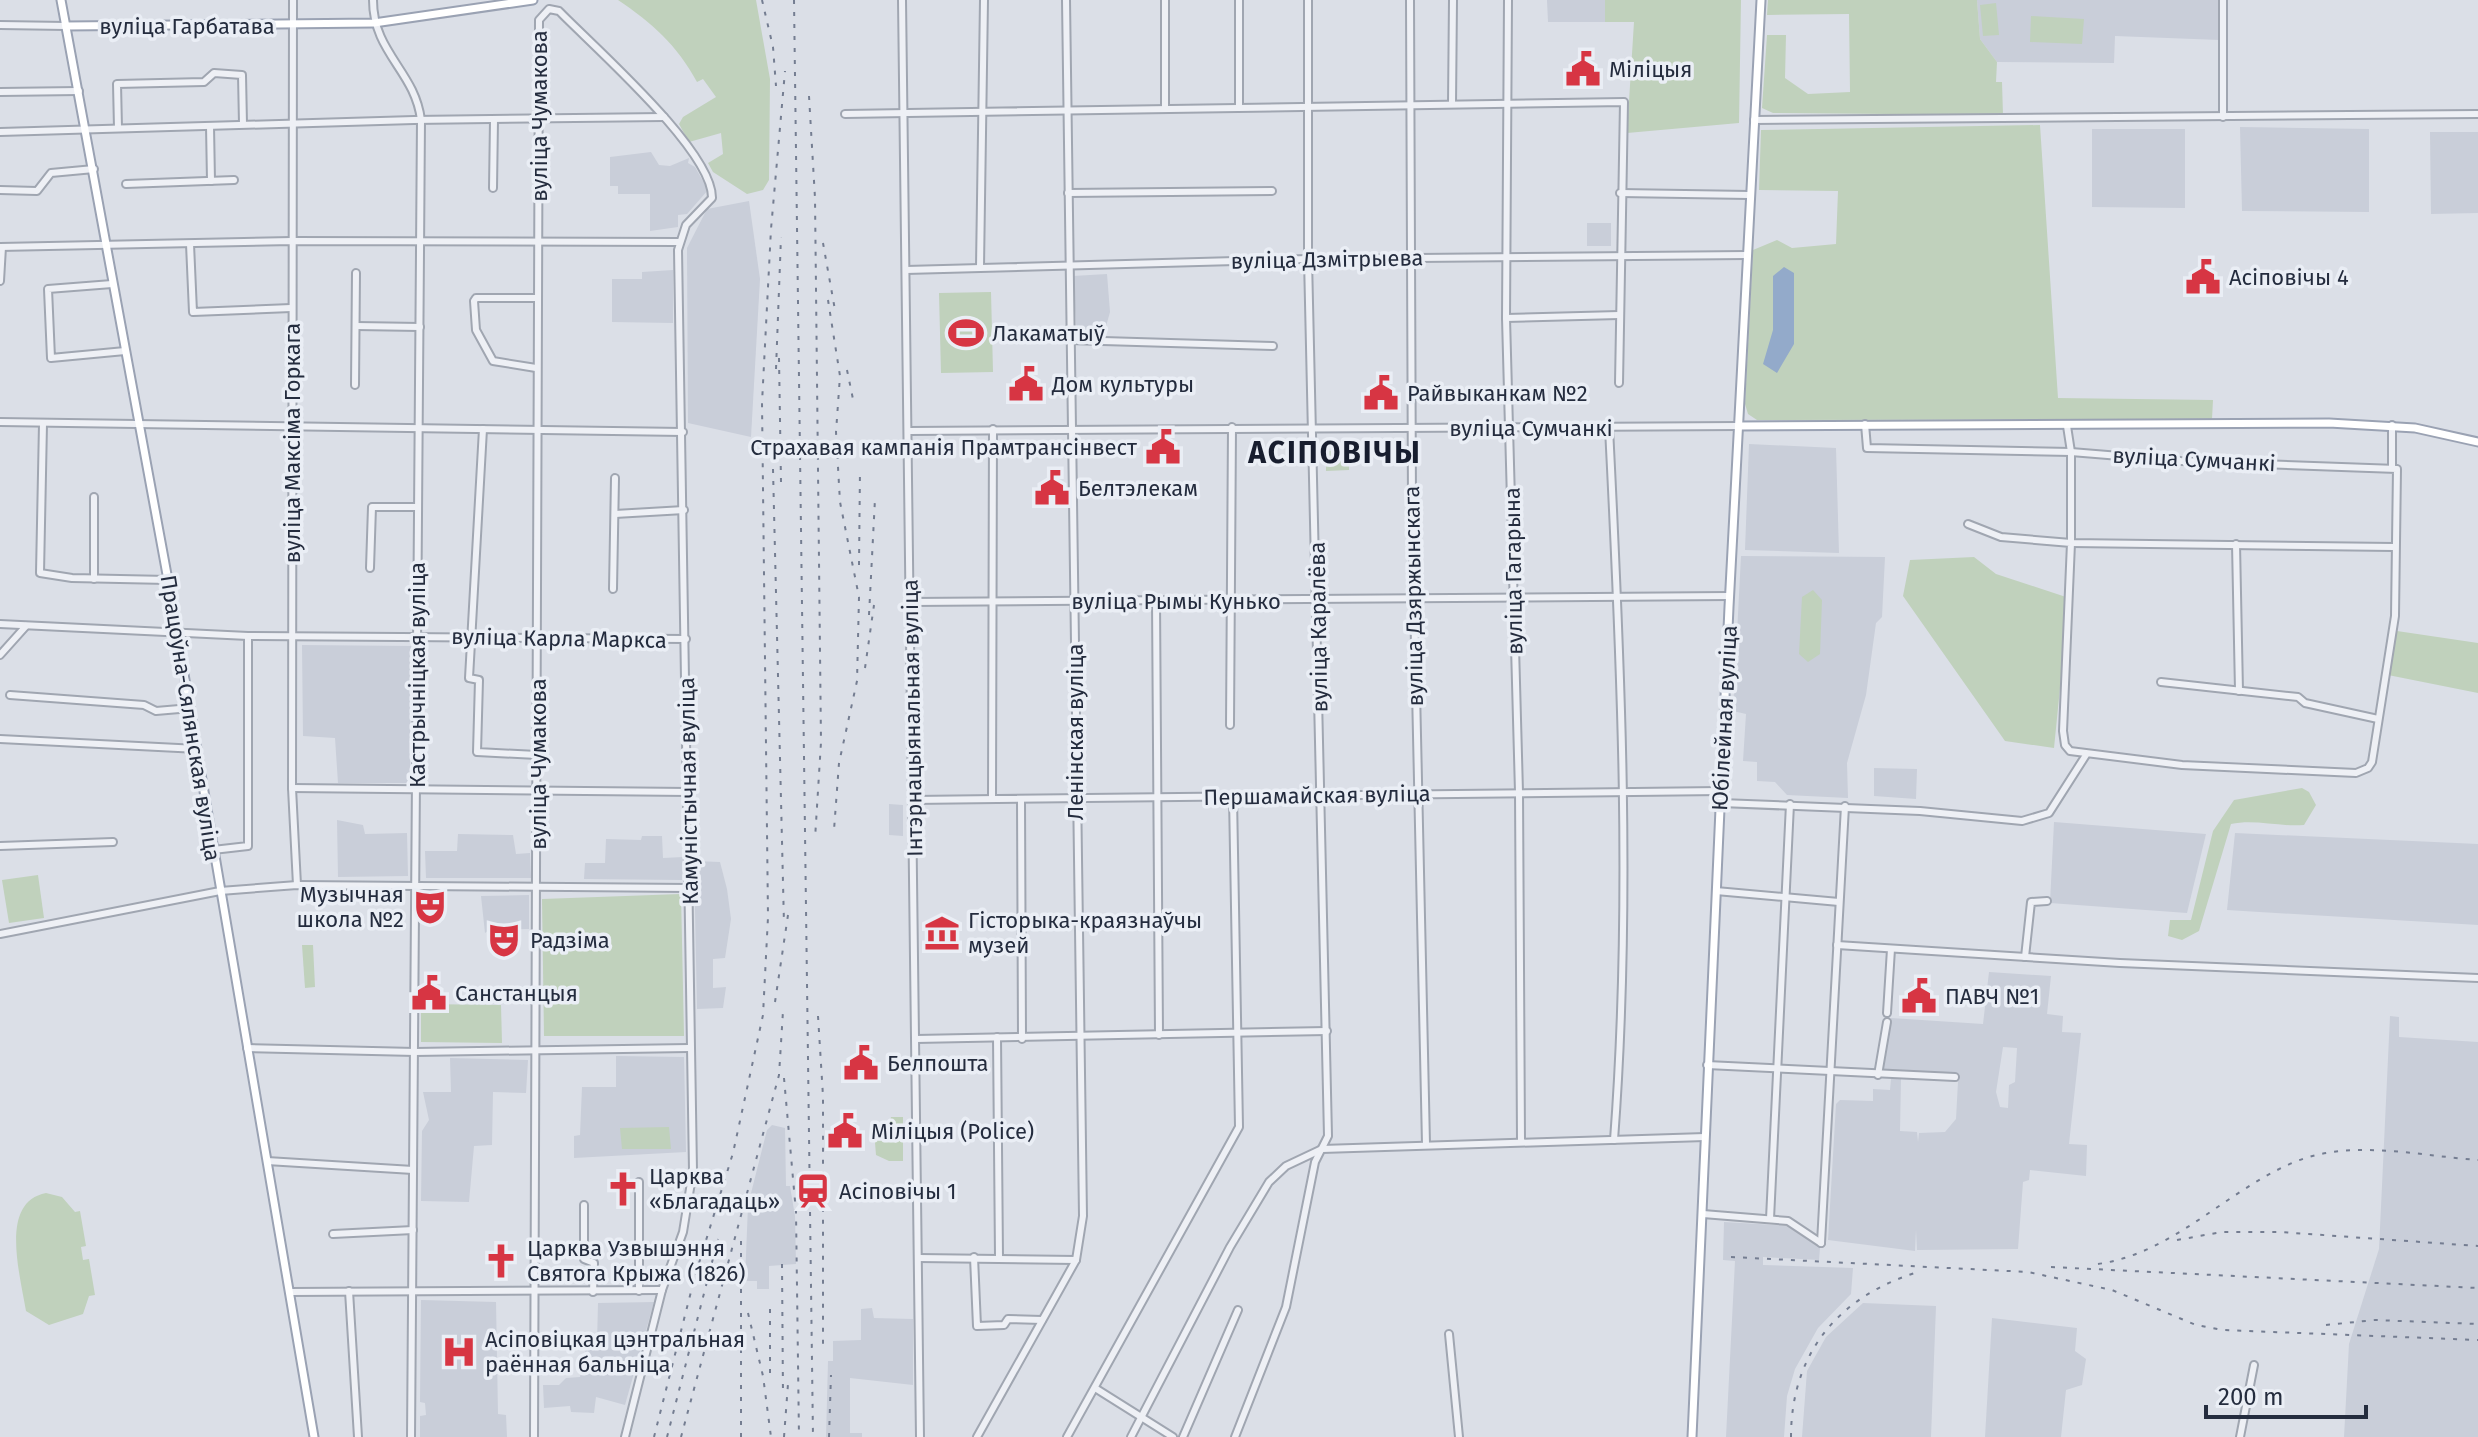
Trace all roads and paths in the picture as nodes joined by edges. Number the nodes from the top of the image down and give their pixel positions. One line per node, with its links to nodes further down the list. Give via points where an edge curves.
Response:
1 (61, 0): 18 (main road, Працоўна-Сялянская вуліца)
2 (293, 0): 19 (street, вуліца Максіма Горкага)
3 (373, 0): 16 (street)
4 (533, 0): 16 (main road, вуліца Гарбатава)
5 (902, 0): 28 (street, Інтэрнацыянальная вуліца)
6 (984, 0): 31 (street)
7 (1066, 0): 29 (street, Ленінская вуліца)
8 (1165, 0): 27 (street)
9 (1239, 0): 25 (street)
10 (1308, 0): 26 (street, вуліца Каралёва)
11 (1410, 0): 24 (street, вуліца Дзяржынскага)
12 (1453, 0): 23 (street)
13 (1508, 0): 22 (street, вуліца Гагарына)
14 (1761, 0): 38 (main road, Юбілейная вуліца)
15 (2223, 0): 34 (street)
16 (374, 23): 19 (main road, вуліца Гарбатава); 36 (street, Кастрычніцкая вуліца, via 416,95)
17 (0, 25): 18 (street, вуліца Гарбатава)
18 (66, 26): 19 (main road, вуліца Гарбатава); 20 (main road, Працоўна-Сялянская вуліца)
19 (293, 26): 40 (street, вуліца Максіма Горкага)
20 (79, 91): 21 (street); 43 (main road, Працоўна-Сялянская вуліца)
21 (0, 92)
22 (1508, 103): 23 (street); 53 (street, via 1624,102); 64 (street, вуліца Гагарына)
23 (1452, 104): 24 (street)
24 (1411, 105): 26 (street); 65 (street, вуліца Дзяржынскага)
25 (1239, 106): 26 (street); 27 (street)
26 (1308, 107): 66 (street, вуліца Каралёва)
27 (1165, 109): 29 (street)
28 (903, 112): 30 (street); 31 (street); 69 (street, Інтэрнацыянальная вуліца)
29 (1067, 113): 31 (street); 52 (street, Ленінская вуліца)
30 (845, 114)
31 (983, 114): 68 (street)
32 (2478, 114): 34 (street)
33 (664, 117): 35 (street); 35 (street, вуліца Чумакова, via 559,11 549,9 539,20); 58 (street, via 712,186 712,198 686,225)
34 (2223, 117): 38 (street)
35 (540, 118): 37 (street); 57 (street, вуліца Чумакова)
36 (421, 120): 37 (street); 40 (street); 55 (street, Кастрычніцкая вуліца)
37 (494, 120): 49 (street)
38 (1752, 120): 54 (main road, Юбілейная вуліца)
39 (243, 124): 40 (street); 41 (street); 42 (street, via 242,75 214,73 204,82 117,84)
40 (294, 124): 56 (street, вуліца Максіма Горкага)
41 (210, 126): 42 (street); 47 (street)
42 (118, 128): 43 (street)
43 (87, 129): 44 (street); 45 (main road, Працоўна-Сялянская вуліца)
44 (0, 132)
45 (94, 169): 50 (street, via 51,173 37,191); 60 (main road, Працоўна-Сялянская вуліца)
46 (234, 180): 47 (street)
47 (211, 181): 48 (street)
48 (126, 184)
49 (493, 188)
50 (0, 190)
51 (1272, 191): 52 (street)
52 (1068, 193): 67 (street, Ленінская вуліца)
53 (1620, 193): 54 (street); 62 (street)
54 (1749, 195): 63 (main road, Юбілейная вуліца)
55 (420, 240): 56 (street); 57 (street); 78 (street, Кастрычніцкая вуліца)
56 (292, 241): 59 (street); 74 (street, вуліца Максіма Горкага)
57 (539, 242): 58 (street); 73 (street, вуліца Чумакова)
58 (679, 242): 104 (street, Камуністычная вуліца)
59 (190, 244): 60 (street); 74 (street, via 193,312)
60 (106, 245): 61 (street); 72 (main road, Працоўна-Сялянская вуліца)
61 (1, 247): 71 (street)
62 (1620, 254): 63 (street, вуліца Дзмітрыева); 64 (street, вуліца Дзмітрыева); 75 (street)
63 (1747, 255): 90 (main road, Юбілейная вуліца)
64 (1507, 256): 65 (street, вуліца Дзмітрыева); 76 (street, вуліца Гагарына)
65 (1412, 257): 66 (street, вуліца Дзмітрыева); 96 (street, вуліца Дзяржынскага)
66 (1308, 259): 67 (street, вуліца Дзмітрыева); 95 (street, вуліца Каралёва)
67 (1068, 264): 68 (street, вуліца Дзмітрыева); 79 (street, Ленінская вуліца)
68 (980, 267): 69 (street, вуліца Дзмітрыева)
69 (906, 270): 103 (street, Інтэрнацыянальная вуліца)
70 (356, 273): 77 (street)
71 (0, 281)
72 (112, 284): 81 (main road, Працоўна-Сялянская вуліца); 81 (street, via 48,289 51,358)
73 (537, 298): 82 (street, вуліца Чумакова); 82 (street, via 474,301 476,330 493,361)
74 (291, 308): 88 (street, вуліца Максіма Горкага)
75 (1619, 315): 76 (street); 83 (street)
76 (1506, 318): 94 (street, вуліца Гагарына)
77 (356, 326): 78 (street); 84 (street)
78 (420, 327): 98 (street, Кастрычніцкая вуліца)
79 (1069, 340): 80 (street); 101 (street, Ленінская вуліца)
80 (1273, 346)
81 (125, 351): 92 (main road, Працоўна-Сялянская вуліца)
82 (536, 368): 102 (street, вуліца Чумакова)
83 (1619, 383)
84 (355, 385)
85 (0, 422): 86 (street)
86 (43, 424): 92 (street); 118 (street, via 40,573)
87 (1865, 424): 90 (main road, вуліца Сумчанкі); 91 (main road, вуліца Сумчанкі); 106 (street, вуліца Сумчанкі, via 1867,448)
88 (293, 425): 92 (street); 98 (street); 134 (street, вуліца Максіма Горкага)
89 (2392, 425): 91 (main road, вуліца Сумчанкі); 105 (main road, вуліца Сумчанкі); 107 (street)
90 (1739, 426): 97 (street, вуліца Сумчанкі); 122 (main road, Юбілейная вуліца)
91 (2067, 426): 106 (street)
92 (140, 427): 119 (main road, Працоўна-Сялянская вуліца)
93 (1232, 427): 95 (street, вуліца Сумчанкі); 101 (street, вуліца Сумчанкі); 125 (street)
94 (1510, 427): 96 (street, вуліца Сумчанкі); 97 (street, вуліца Сумчанкі); 123 (street, вуліца Гагарына)
95 (1314, 428): 96 (street, вуліца Сумчанкі); 126 (street, вуліца Каралёва)
96 (1412, 428): 124 (street, вуліца Дзяржынскага)
97 (1609, 428): 121 (street)
98 (418, 429): 99 (street); 110 (street, Кастрычніцкая вуліца)
99 (483, 429): 102 (street); 138 (street)
100 (993, 429): 101 (street, вуліца Сумчанкі); 103 (street, вуліца Сумчанкі); 127 (street)
101 (1070, 429): 128 (street, Ленінская вуліца)
102 (541, 430): 104 (street); 137 (street, вуліца Чумакова)
103 (909, 431): 130 (street, Інтэрнацыянальная вуліца)
104 (683, 432): 111 (street, Камуністычная вуліца)
105 (2478, 442)
106 (2071, 452): 107 (street, вуліца Сумчанкі); 114 (street)
107 (2392, 467): 116 (street, via 2397,469)
108 (615, 478): 112 (street)
109 (94, 497): 118 (street)
110 (417, 507): 117 (street, via 372,503); 135 (street, Кастрычніцкая вуліца)
111 (684, 510): 112 (street); 139 (street, Камуністычная вуліца)
112 (615, 514): 120 (street)
113 (1968, 524): 114 (street, via 2001,537)
114 (2071, 543): 115 (street); 150 (street, via 2063,731 2070,751)
115 (2236, 544): 116 (street); 142 (street)
116 (2394, 547): 145 (street, via 2395,616)
117 (370, 568)
118 (94, 579): 119 (street)
119 (168, 580): 133 (main road, Працоўна-Сялянская вуліца)
120 (613, 589)
121 (1617, 596): 122 (street, вуліца Рымы Кунько); 123 (street, вуліца Рымы Кунько); 154 (street)
122 (1730, 596): 155 (main road, Юбілейная вуліца)
123 (1512, 597): 124 (street, вуліца Рымы Кунько); 157 (street, вуліца Гагарына)
124 (1414, 599): 126 (street, вуліца Рымы Кунько); 158 (street, вуліца Дзяржынскага)
125 (1229, 600): 126 (street, вуліца Рымы Кунько); 129 (street, вуліца Рымы Кунько); 146 (street)
126 (1318, 600): 159 (street, вуліца Каралёва)
127 (992, 601): 128 (street, вуліца Рымы Кунько); 130 (street, вуліца Рымы Кунько); 162 (street)
128 (1074, 601): 129 (street, вуліца Рымы Кунько); 164 (street, Ленінская вуліца)
129 (1156, 601): 161 (street)
130 (911, 602): 163 (street, Інтэрнацыянальная вуліца)
131 (0, 624): 132 (street, вуліца Карла Маркса)
132 (26, 626): 133 (street, вуліца Карла Маркса); 140 (street)
133 (177, 634): 136 (street, вуліца Карла Маркса); 144 (main road, Працоўна-Сялянская вуліца)
134 (292, 635): 135 (street, вуліца Карла Маркса); 136 (street, вуліца Карла Маркса); 152 (street, вуліца Максіма Горкага)
135 (417, 635): 138 (street, вуліца Карла Маркса); 151 (street, Кастрычніцкая вуліца)
136 (248, 636): 171 (street, via 248,846)
137 (538, 636): 138 (street, вуліца Карла Маркса); 139 (street, вуліца Карла Маркса); 149 (street, вуліца Чумакова)
138 (473, 637): 149 (street, via 469,678 479,680 477,752)
139 (686, 639): 156 (street, Камуністычная вуліца)
140 (0, 655)
141 (2161, 682): 142 (street)
142 (2239, 691): 145 (street, via 2298,697)
143 (10, 695): 144 (street, via 144,705 156,711)
144 (191, 708): 148 (main road, Працоўна-Сялянская вуліца)
145 (2378, 719): 150 (street, via 2372,762 2356,773)
146 (1230, 725)
147 (0, 739): 148 (street)
148 (198, 749): 171 (main road, Працоўна-Сялянская вуліца)
149 (537, 755): 153 (street, вуліца Чумакова)
150 (2086, 755): 168 (street, via 2049,813 2022,821)
151 (417, 787): 152 (street); 153 (street); 174 (street, Кастрычніцкая вуліца)
152 (292, 788): 172 (street, вуліца Максіма Горкага)
153 (538, 788): 156 (street); 173 (street, вуліца Чумакова)
154 (1620, 790): 155 (street, Першамайская вуліца); 157 (street, Першамайская вуліца); 205 (street, via 1624,1010)
155 (1721, 791): 166 (main road, Юбілейная вуліца)
156 (689, 792): 175 (street, Камуністычная вуліца)
157 (1519, 792): 158 (street, Першамайская вуліца); 206 (street, вуліца Гагарына)
158 (1419, 793): 159 (street, Першамайская вуліца); 207 (street, вуліца Дзяржынскага)
159 (1322, 794): 160 (street, Першамайская вуліца); 188 (street, вуліца Каралёва)
160 (1233, 797): 161 (street, Першамайская вуліца); 189 (street)
161 (1157, 798): 164 (street, Першамайская вуліца); 190 (street)
162 (992, 799): 163 (street, Першамайская вуліца); 165 (street, Першамайская вуліца)
163 (913, 800): 193 (street, Інтэрнацыянальная вуліца)
164 (1075, 800): 165 (street, Першамайская вуліца); 191 (street, Ленінская вуліца)
165 (1021, 801): 194 (street)
166 (1721, 803): 167 (street); 177 (main road, Юбілейная вуліца)
167 (1790, 804): 168 (street); 178 (street)
168 (1845, 806): 180 (street)
169 (113, 842): 170 (street)
170 (0, 846)
171 (213, 850): 176 (main road, Працоўна-Сялянская вуліца)
172 (297, 885): 174 (street); 176 (street)
173 (537, 885): 174 (street); 175 (street); 197 (street, вуліца Чумакова)
174 (417, 886): 198 (street, Кастрычніцкая вуліца)
175 (689, 888): 196 (street, Камуністычная вуліца)
176 (220, 891): 181 (street); 195 (main road, Працоўна-Сялянская вуліца)
177 (1716, 891): 178 (street); 199 (main road, Юбілейная вуліца)
178 (1783, 897): 180 (street); 200 (street)
179 (2047, 901): 184 (street, via 2031,902)
180 (1839, 902): 182 (street)
181 (0, 934)
182 (1837, 945): 183 (street); 201 (street)
183 (1891, 949): 184 (street); 186 (street)
184 (2025, 957): 185 (street)
185 (2478, 978)
186 (1887, 1013)
187 (1887, 1022): 202 (street)
188 (1327, 1031): 189 (street); 208 (street, вуліца Каралёва, via 1328,1136)
189 (1237, 1033): 190 (street); 232 (street, via 1239,1127)
190 (1159, 1035): 191 (street)
191 (1078, 1036): 194 (street); 220 (street, Ленінская вуліца, via 1083,1216)
192 (997, 1037): 193 (street); 194 (street); 218 (street)
193 (916, 1039): 219 (street, Інтэрнацыянальная вуліца)
194 (1022, 1039)
195 (247, 1048): 198 (street); 209 (main road, Працоўна-Сялянская вуліца)
196 (689, 1048): 197 (street); 221 (street, Камуністычная вуліца, via 691,1195)
197 (536, 1051): 198 (street); 226 (street, вуліца Чумакова)
198 (415, 1052): 210 (street, Кастрычніцкая вуліца)
199 (1707, 1065): 200 (street); 204 (main road, Юбілейная вуліца)
200 (1776, 1069): 201 (street); 214 (street)
201 (1830, 1071): 202 (street); 214 (street, via 1821,1243 1788,1221)
202 (1878, 1075): 203 (street)
203 (1955, 1077)
204 (1705, 1137): 205 (street); 213 (main road, Юбілейная вуліца)
205 (1614, 1140): 206 (street)
206 (1521, 1141): 207 (street)
207 (1426, 1144): 208 (street)
208 (1322, 1149): 233 (street, via 1286,1166 1269,1182); 245 (street, вуліца Каралёва, via 1282,1318)
209 (267, 1161): 210 (street); 225 (main road, Працоўна-Сялянская вуліца)
210 (413, 1170): 215 (street, Кастрычніцкая вуліца)
211 (639, 1182): 224 (street)
212 (584, 1205): 227 (street, via 584,1259 594,1263)
213 (1703, 1214): 214 (street); 247 (main road, Юбілейная вуліца)
214 (1770, 1219)
215 (413, 1230): 216 (street); 223 (street, Кастрычніцкая вуліца)
216 (333, 1234)
217 (974, 1257): 218 (street); 219 (street); 229 (street, via 977,1326 1004,1325 1008,1319)
218 (999, 1257): 220 (street)
219 (919, 1258): 239 (street, Інтэрнацыянальная вуліца)
220 (1076, 1260): 229 (street, Ленінская вуліца)
221 (662, 1290): 224 (street); 238 (street, Камуністычная вуліца)
222 (349, 1291): 223 (street); 225 (street); 235 (street)
223 (414, 1291): 226 (street); 236 (street, Кастрычніцкая вуліца)
224 (639, 1291): 227 (street)
225 (290, 1292): 234 (main road, Працоўна-Сялянская вуліца)
226 (533, 1292): 227 (street); 237 (street, вуліца Чумакова)
227 (593, 1292)
228 (1238, 1310): 244 (street)
229 (1042, 1320): 240 (street, Ленінская вуліца)
230 (1449, 1334): 246 (street)
231 (2254, 1365): 248 (street)
232 (1095, 1388): 233 (street); 241 (street)
233 (1141, 1414): 242 (street); 243 (street)
234 (314, 1437)
235 (358, 1437)
236 (411, 1437)
237 (534, 1437)
238 (625, 1437)
239 (920, 1437)
240 (977, 1437)
241 (1067, 1437)
242 (1131, 1437)
243 (1173, 1437)
244 (1183, 1437)
245 (1235, 1437)
246 (1459, 1437)
247 (1692, 1437)
248 (2240, 1437)

